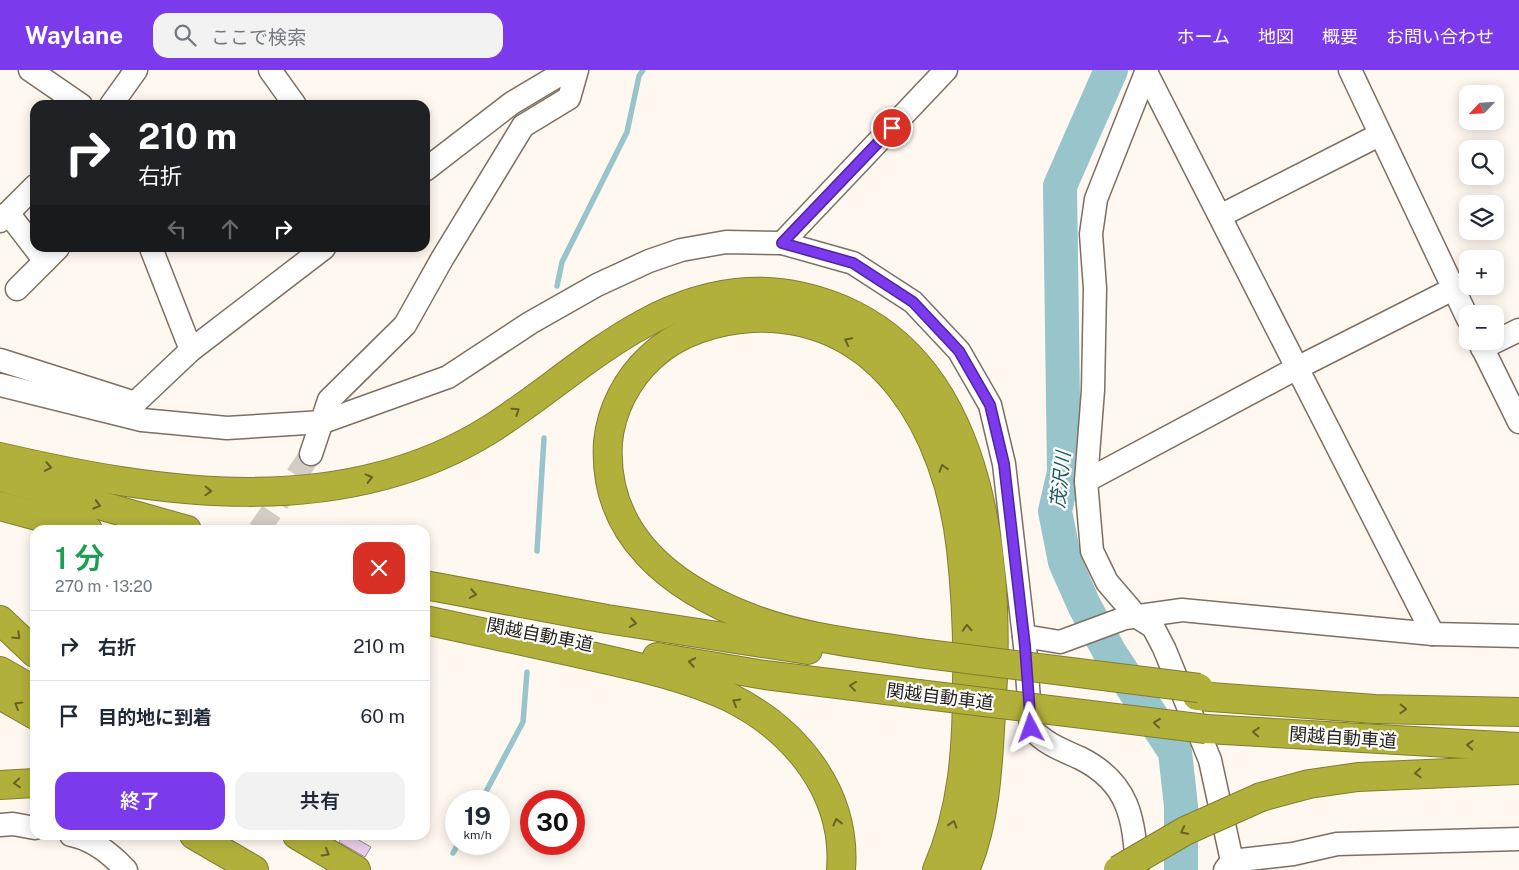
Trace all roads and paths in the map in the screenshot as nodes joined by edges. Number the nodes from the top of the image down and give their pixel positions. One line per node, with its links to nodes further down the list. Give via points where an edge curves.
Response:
1 (30, 70): 8 (street)
2 (136, 70): 9 (street)
3 (270, 70): 10 (street)
4 (946, 70): 17 (street)
5 (1350, 70): 11 (street)
6 (1147, 71): 14 (street); 37 (street, via 1096,199 1091,234 1095,288 1093,390)
7 (568, 72): 12 (street, via 512,103); 32 (street, via 569,98 523,126 406,325 329,400)
8 (73, 100)
9 (115, 100)
10 (291, 100)
11 (1379, 134): 14 (street); 22 (street)
12 (430, 166)
13 (30, 191): 15 (street)
14 (1220, 216): 29 (street)
15 (4, 217): 16 (street)
16 (30, 237)
17 (782, 243): 32 (street, via 726,242 681,250 649,261 538,318 448,377); 47 (street, via 853,263 913,302 959,351 990,405 1004,464)
18 (153, 252): 26 (street)
19 (319, 252): 26 (street)
20 (52, 254): 21 (street)
21 (17, 288)
22 (1453, 289): 23 (street); 29 (street)
23 (1461, 305)
24 (1519, 330): 25 (street)
25 (1504, 336)
26 (191, 350): 31 (street)
27 (1483, 350): 33 (street)
28 (0, 360): 31 (street)
29 (1298, 368): 37 (street); 46 (street)
30 (0, 385): 31 (street)
31 (138, 412): 32 (street, via 227,428)
32 (323, 422): 34 (street)
33 (1519, 422)
34 (311, 454)
35 (0, 457): 74 (highway, one-way to 74, via 120,482 182,490 296,490 348,483 396,471 485,432 636,327 675,308 710,296 748,292 783,292 821,301 883,332 932,384 952,418 977,491 990,584 994,634 993,687 982,805)
36 (0, 478): 40 (highway, one-way to 40)
37 (1086, 481): 43 (street, via 1092,551)
38 (0, 506): 39 (highway)
39 (70, 525)
40 (169, 525)
41 (430, 585): 50 (highway, 関越自動車道, one-way to 50, via 763,644)
42 (430, 614): 56 (highway, 関越自動車道, one-way to 42, bridge, via 1206,728 918,694 765,675)
43 (1131, 618): 46 (street, via 1182,610); 47 (street, via 1060,642); 69 (street, via 1153,627 1210,760)
44 (0, 620): 49 (highway, one-way to 49)
45 (430, 621): 72 (highway, one-way to 45, via 838,823 828,792 811,762 759,715 692,682 651,670)
46 (1433, 634): 48 (street)
47 (1024, 636): 76 (street, via 1031,728 1052,746 1106,774 1119,788 1130,810)
48 (1519, 636)
49 (30, 648)
50 (918, 659): 55 (highway, 関越自動車道, one-way to 55, via 1375,709); 73 (highway, one-way to 50, via 955,819 963,782 967,746 968,632 959,534 950,489 922,417 904,389 855,344 796,320 770,317 709,325 653,354 632,376 619,400 609,432 607,465 612,495 624,524 640,547 690,588 753,619 797,633)
51 (0, 671): 52 (highway)
52 (30, 688)
53 (0, 695): 54 (highway, one-way to 53)
54 (30, 712)
55 (1519, 712)
56 (1519, 747)
57 (1519, 770): 75 (highway, one-way to 75, bridge, via 1358,777 1309,784 1261,797 1185,830)
58 (30, 783): 59 (highway, one-way to 59)
59 (0, 785)
60 (0, 825): 61 (street)
61 (30, 827)
62 (1519, 839): 67 (street, via 1338,844)
63 (86, 840): 70 (street)
64 (202, 840): 68 (highway)
65 (218, 840): 68 (highway)
66 (305, 840): 71 (highway, one-way to 71)
67 (1297, 862): 69 (street)
68 (245, 865)
69 (1228, 866)
70 (126, 870)
71 (356, 870)
72 (841, 870)
73 (937, 870)
74 (965, 870)
75 (1118, 870)
76 (1137, 870)

